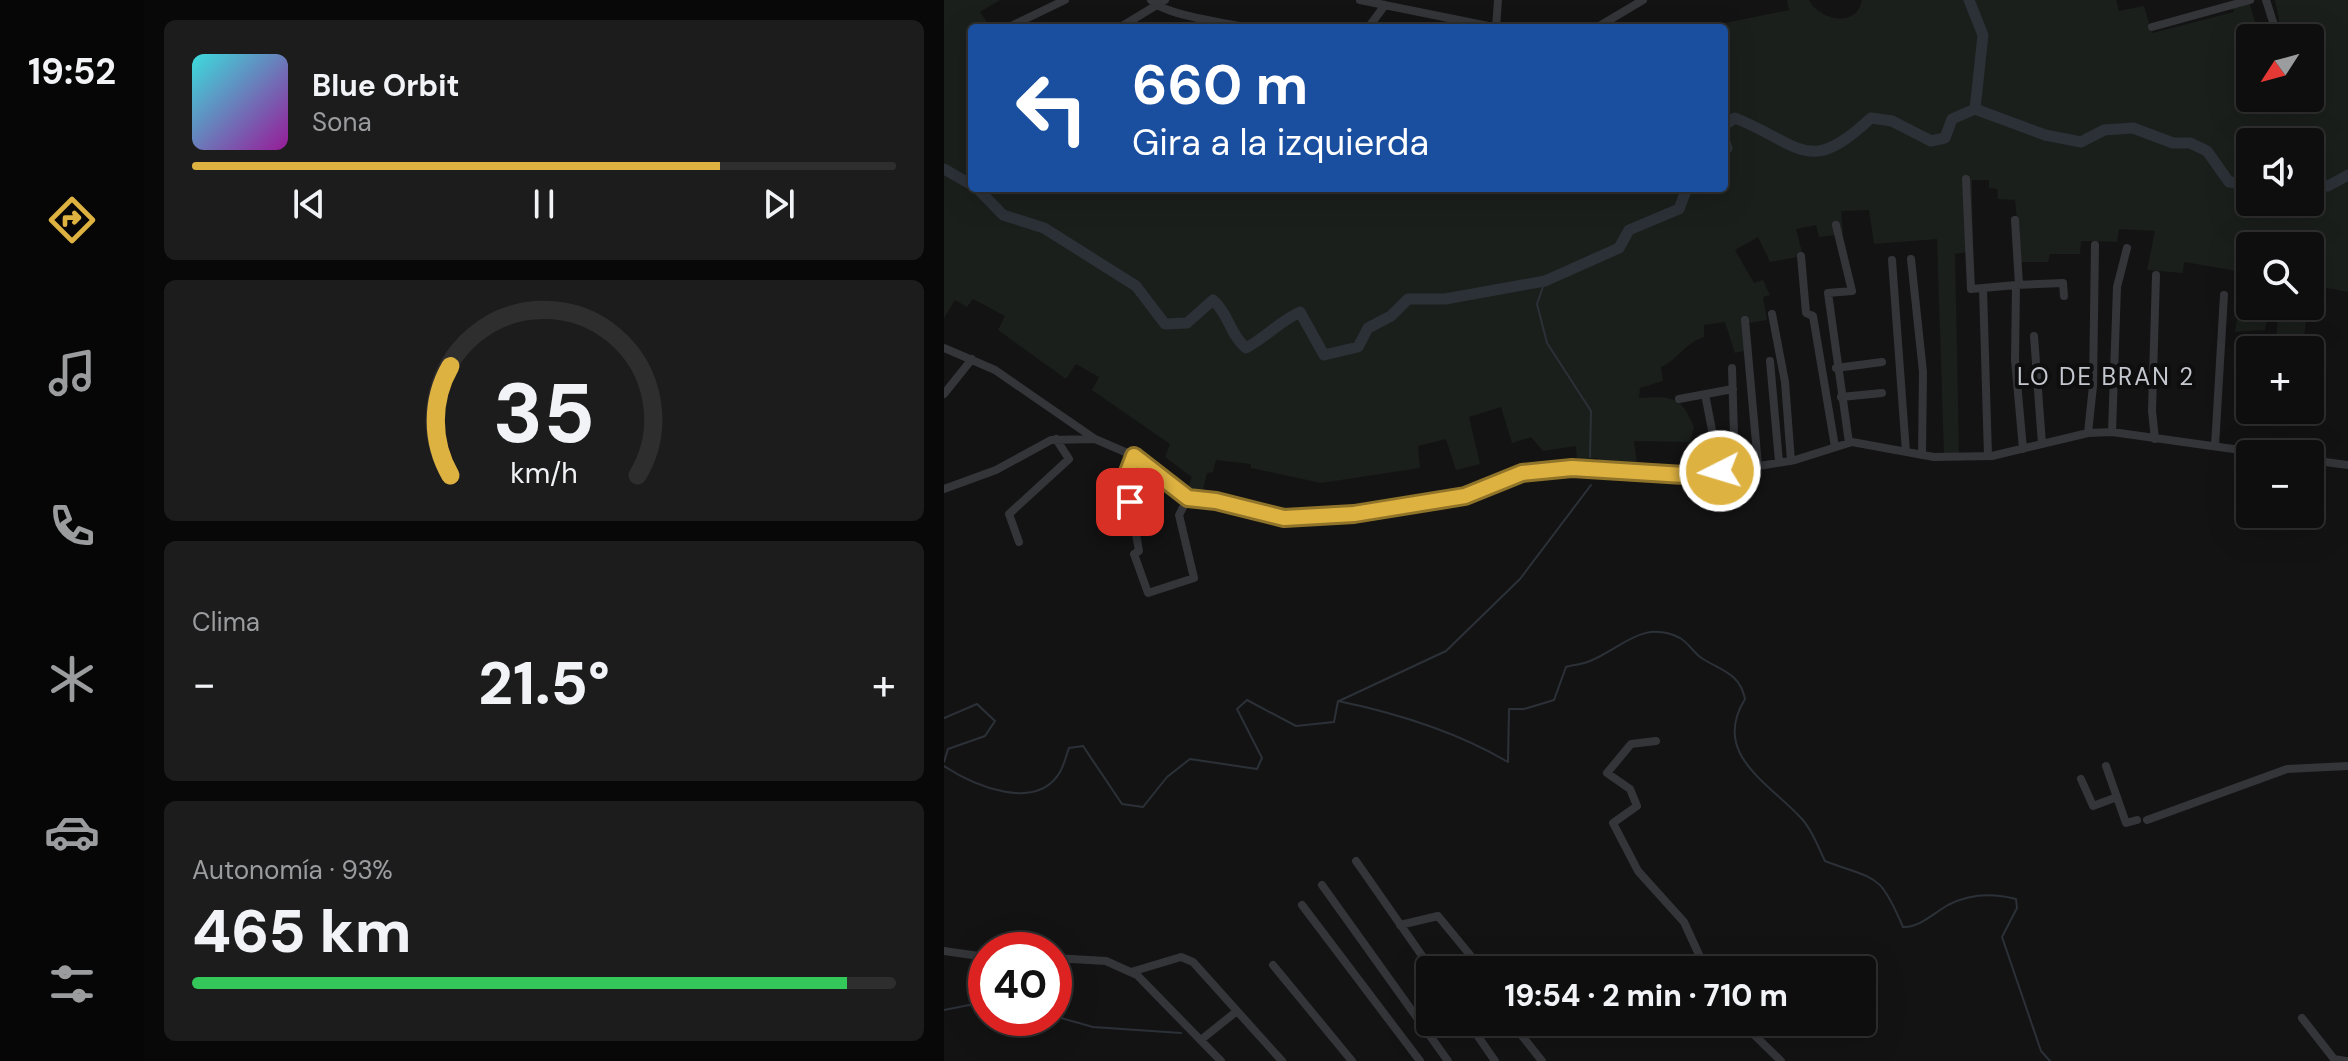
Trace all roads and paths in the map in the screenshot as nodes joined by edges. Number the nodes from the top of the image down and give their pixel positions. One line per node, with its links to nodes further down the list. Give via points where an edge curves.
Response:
1 (1065, 0): 11 (street)
2 (1165, 0): 8 (street)
3 (1360, 0): 9 (street)
4 (1498, 0): 16 (street)
5 (1643, 0): 17 (street)
6 (2250, 0): 10 (street)
7 (2266, 0): 18 (street)
8 (1153, 3): 12 (street); 13 (street)
9 (1385, 5): 14 (street); 15 (street)
10 (2212, 5): 19 (street)
11 (1015, 24)
12 (1124, 24)
13 (1234, 24)
14 (1371, 24)
15 (1478, 24)
16 (1497, 24)
17 (1603, 24)
18 (2274, 24)
19 (2152, 27)
20 (1966, 179): 30 (street, via 1971,289)
21 (2015, 220): 29 (street)
22 (1836, 225): 41 (street, via 1852,291 1828,293)
23 (2095, 245): 49 (street)
24 (2127, 248): 48 (street, via 2117,287)
25 (1801, 256): 56 (street, via 1806,313 1813,316)
26 (1911, 259): 60 (street, via 1923,372)
27 (1892, 260): 59 (street)
28 (2156, 275): 52 (street)
29 (2017, 285): 30 (street); 32 (street, via 2063,283); 57 (street, via 2015,360)
30 (1983, 288): 62 (street)
31 (2224, 295): 55 (street)
32 (2064, 296)
33 (1772, 314): 63 (street, via 1785,382)
34 (1745, 320): 66 (street)
35 (2034, 336): 54 (street)
36 (944, 348): 37 (street)
37 (972, 359): 44 (street); 51 (street)
38 (1770, 361): 64 (street)
39 (1882, 362): 41 (street)
40 (1732, 368): 42 (street)
41 (1836, 368): 46 (street)
42 (1733, 389): 45 (street); 68 (street)
43 (1882, 393): 46 (street)
44 (944, 394)
45 (1705, 394): 47 (street); 69 (street)
46 (1841, 397): 53 (street)
47 (1679, 399)
48 (2112, 432): 49 (street); 52 (street)
49 (2088, 433): 54 (street)
50 (1056, 439): 51 (street); 70 (street); 72 (street, via 1069,459 1009,514)
51 (1095, 439): 61 (street)
52 (2155, 439): 55 (street)
53 (1849, 443): 56 (street); 59 (street)
54 (2042, 444): 57 (street)
55 (2215, 446): 58 (street)
56 (1835, 447): 63 (street)
57 (2023, 449): 62 (street)
58 (2236, 449)
59 (1906, 452): 60 (street)
60 (1922, 455): 62 (street)
61 (1134, 456): 71 (street); 71 (street, via 1126,477 1139,551 1134,554 1148,593 1194,578 1179,515)
62 (1988, 456)
63 (1791, 461): 64 (street)
64 (1779, 462): 66 (street)
65 (2324, 462): 67 (street)
66 (1758, 465): 68 (street)
67 (2348, 465)
68 (1735, 469): 69 (street)
69 (1720, 471): 71 (street, via 1700,476 1572,468 1522,473 1465,496 1354,514 1284,518)
70 (944, 489)
71 (1188, 498)
72 (1019, 542)
73 (1656, 741): 86 (street, via 1631,744 1607,773 1630,789 1637,806 1613,823 1638,871 1684,922)
74 (2106, 766): 77 (street)
75 (2348, 766): 77 (street, via 2287,769 2126,823)
76 (2081, 779): 77 (street, via 2093,806)
77 (2117, 797)
78 (1356, 861): 81 (street)
79 (1322, 885): 100 (street)
80 (1302, 905): 99 (street)
81 (1400, 925): 84 (street); 85 (street, via 1438,916)
82 (944, 951): 83 (street)
83 (968, 954)
84 (1422, 956)
85 (1471, 956)
86 (1700, 956)
87 (1072, 959): 89 (street, via 1106,961)
88 (1273, 965): 98 (street)
89 (1131, 972): 90 (street, via 1181,957 1193,962); 95 (street)
90 (1237, 1011): 95 (street); 97 (street)
91 (2302, 1018): 104 (street, via 2334,1059)
92 (1478, 1036): 101 (street)
93 (1522, 1036): 102 (street)
94 (1755, 1036): 103 (street)
95 (1202, 1039): 96 (street)
96 (1221, 1061)
97 (1282, 1061)
98 (1352, 1061)
99 (1420, 1061)
100 (1448, 1061)
101 (1495, 1061)
102 (1542, 1061)
103 (1781, 1061)
104 (2346, 1061)

